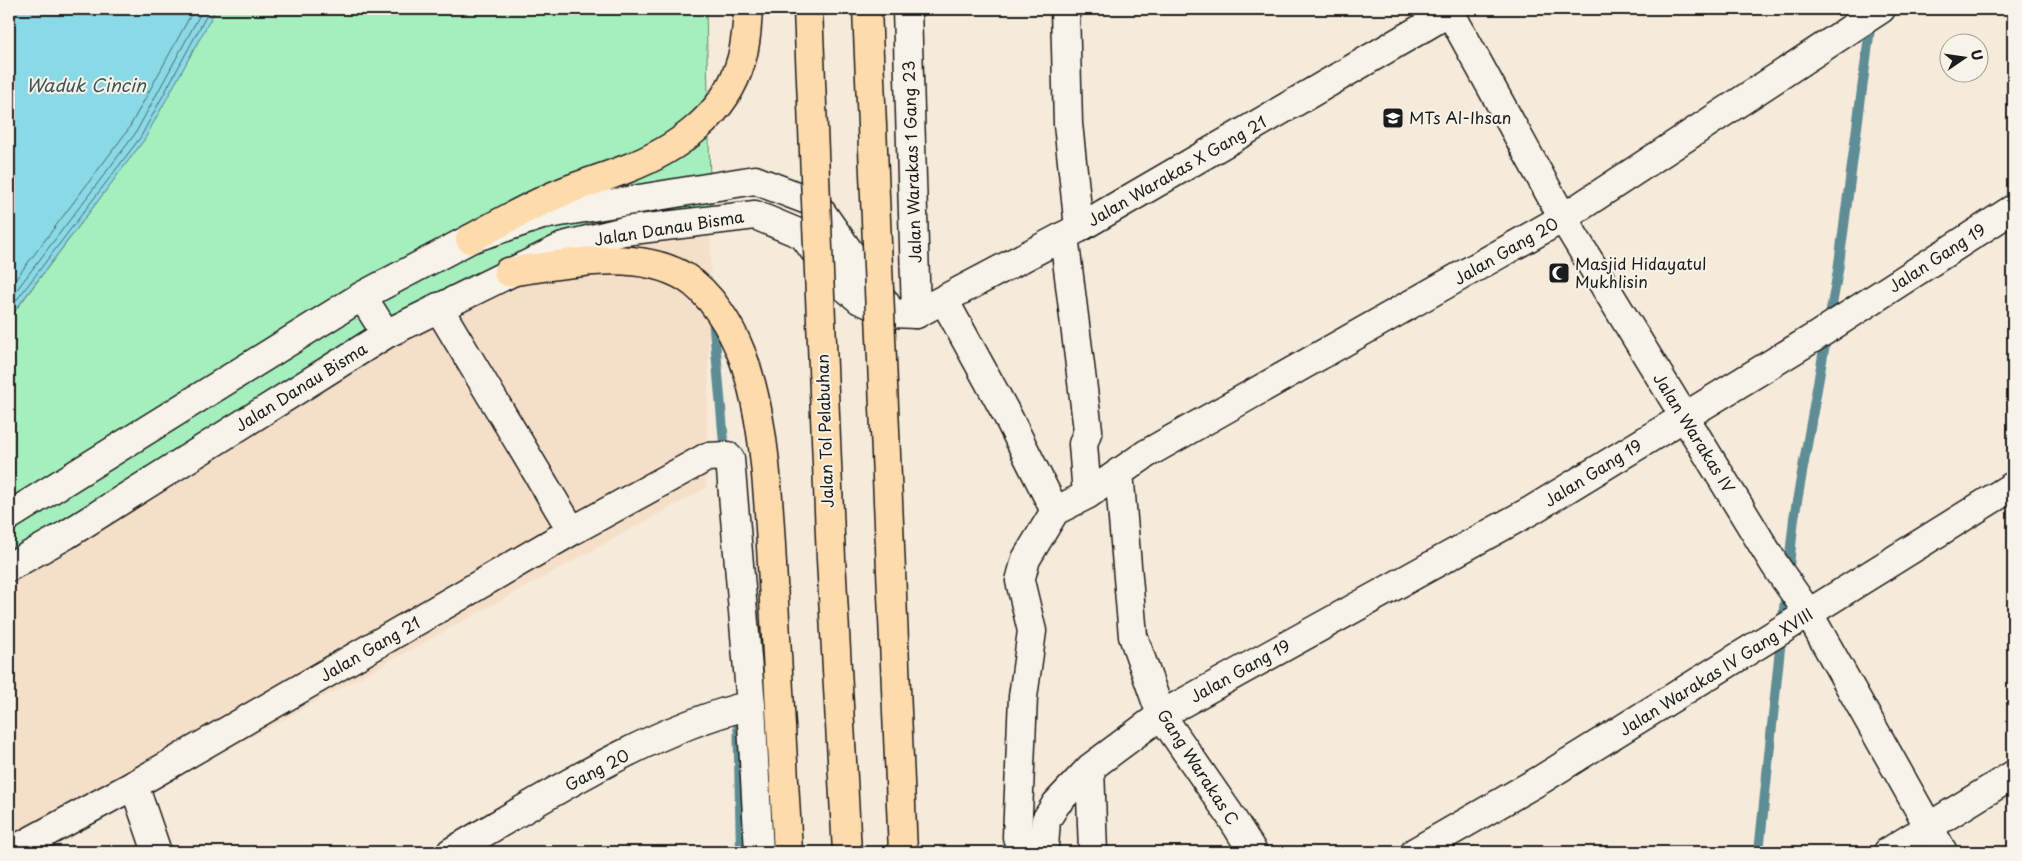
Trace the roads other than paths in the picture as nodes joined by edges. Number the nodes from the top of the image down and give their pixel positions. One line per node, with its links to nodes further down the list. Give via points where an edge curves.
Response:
1 (748, 9): 11 (highway, via 741,63 720,104 699,127 654,157 565,191)
2 (808, 9): 38 (highway, Jalan Tol Pelabuhan, bridge, via 830,559)
3 (868, 9): 39 (highway, bridge)
4 (907, 9): 16 (street, Jalan Warakas 1 Gang 23)
5 (1065, 9): 10 (street)
6 (1451, 10): 9 (street, Jalan Warakas IV); 10 (street, Jalan Warakas X Gang 21)
7 (1879, 10): 9 (street, Jalan Gang 20)
8 (2013, 208): 18 (street, Jalan Gang 19, via 1846,318)
9 (1563, 218): 18 (street, Jalan Warakas IV); 19 (street, Jalan Gang 20)
10 (1072, 232): 14 (street, Jalan Warakas X Gang 21); 21 (street, via 1088,430 1083,444)
11 (470, 238): 13 (street, Jalan Danau Bisma); 16 (street, Jalan Danau Bisma, via 542,216 755,180 816,203)
12 (508, 272): 15 (street, Jalan Danau Bisma); 16 (street, Jalan Danau Bisma, via 567,245 616,233 755,215 803,235 834,278 860,300); 37 (highway, via 615,261 669,269 687,278 704,293 729,327 751,387 762,451 769,514)
13 (362, 296): 17 (street); 23 (street, Jalan Danau Bisma)
14 (944, 300): 16 (street, Jalan Warakas X Gang 21); 22 (street)
15 (438, 307): 17 (street, Jalan Danau Bisma); 24 (street)
16 (904, 313)
17 (386, 334): 25 (street, Jalan Danau Bisma, via 74,530)
18 (1684, 417): 26 (street, Jalan Warakas IV, via 1775,565); 28 (street, Jalan Gang 19, via 1532,510)
19 (1119, 472): 21 (street, Jalan Gang 20); 28 (street, Gang Warakas C, via 1133,636)
20 (2013, 486): 26 (street, Jalan Warakas IV Gang XVIII)
21 (1087, 495): 22 (street, Jalan Gang 20)
22 (1055, 511): 40 (street, via 1026,558 1020,581 1032,631 1023,697 1017,836)
23 (9, 516)
24 (572, 531): 27 (street, Jalan Gang 21, via 721,457); 31 (street, Jalan Gang 21)
25 (9, 567)
26 (1796, 617): 32 (street, Jalan Warakas IV); 44 (street, Jalan Warakas IV Gang XVIII, via 1542,779)
27 (739, 708): 35 (street, Gang 20, via 654,740); 36 (street)
28 (1160, 715): 29 (street, Jalan Gang 19); 43 (street, Gang Warakas C)
29 (1090, 768): 41 (street, Jalan Gang 19, via 1056,804 1046,820); 42 (street)
30 (2013, 776): 32 (street)
31 (134, 785): 33 (street, Jalan Gang 21); 34 (street)
32 (1929, 828): 45 (street); 46 (street, Jalan Warakas IV)
33 (10, 852)
34 (157, 852)
35 (451, 852)
36 (759, 852)
37 (788, 852)
38 (847, 852)
39 (903, 852)
40 (1023, 852)
41 (1041, 852)
42 (1093, 852)
43 (1253, 852)
44 (1415, 852)
45 (1888, 852)
46 (1943, 852)

